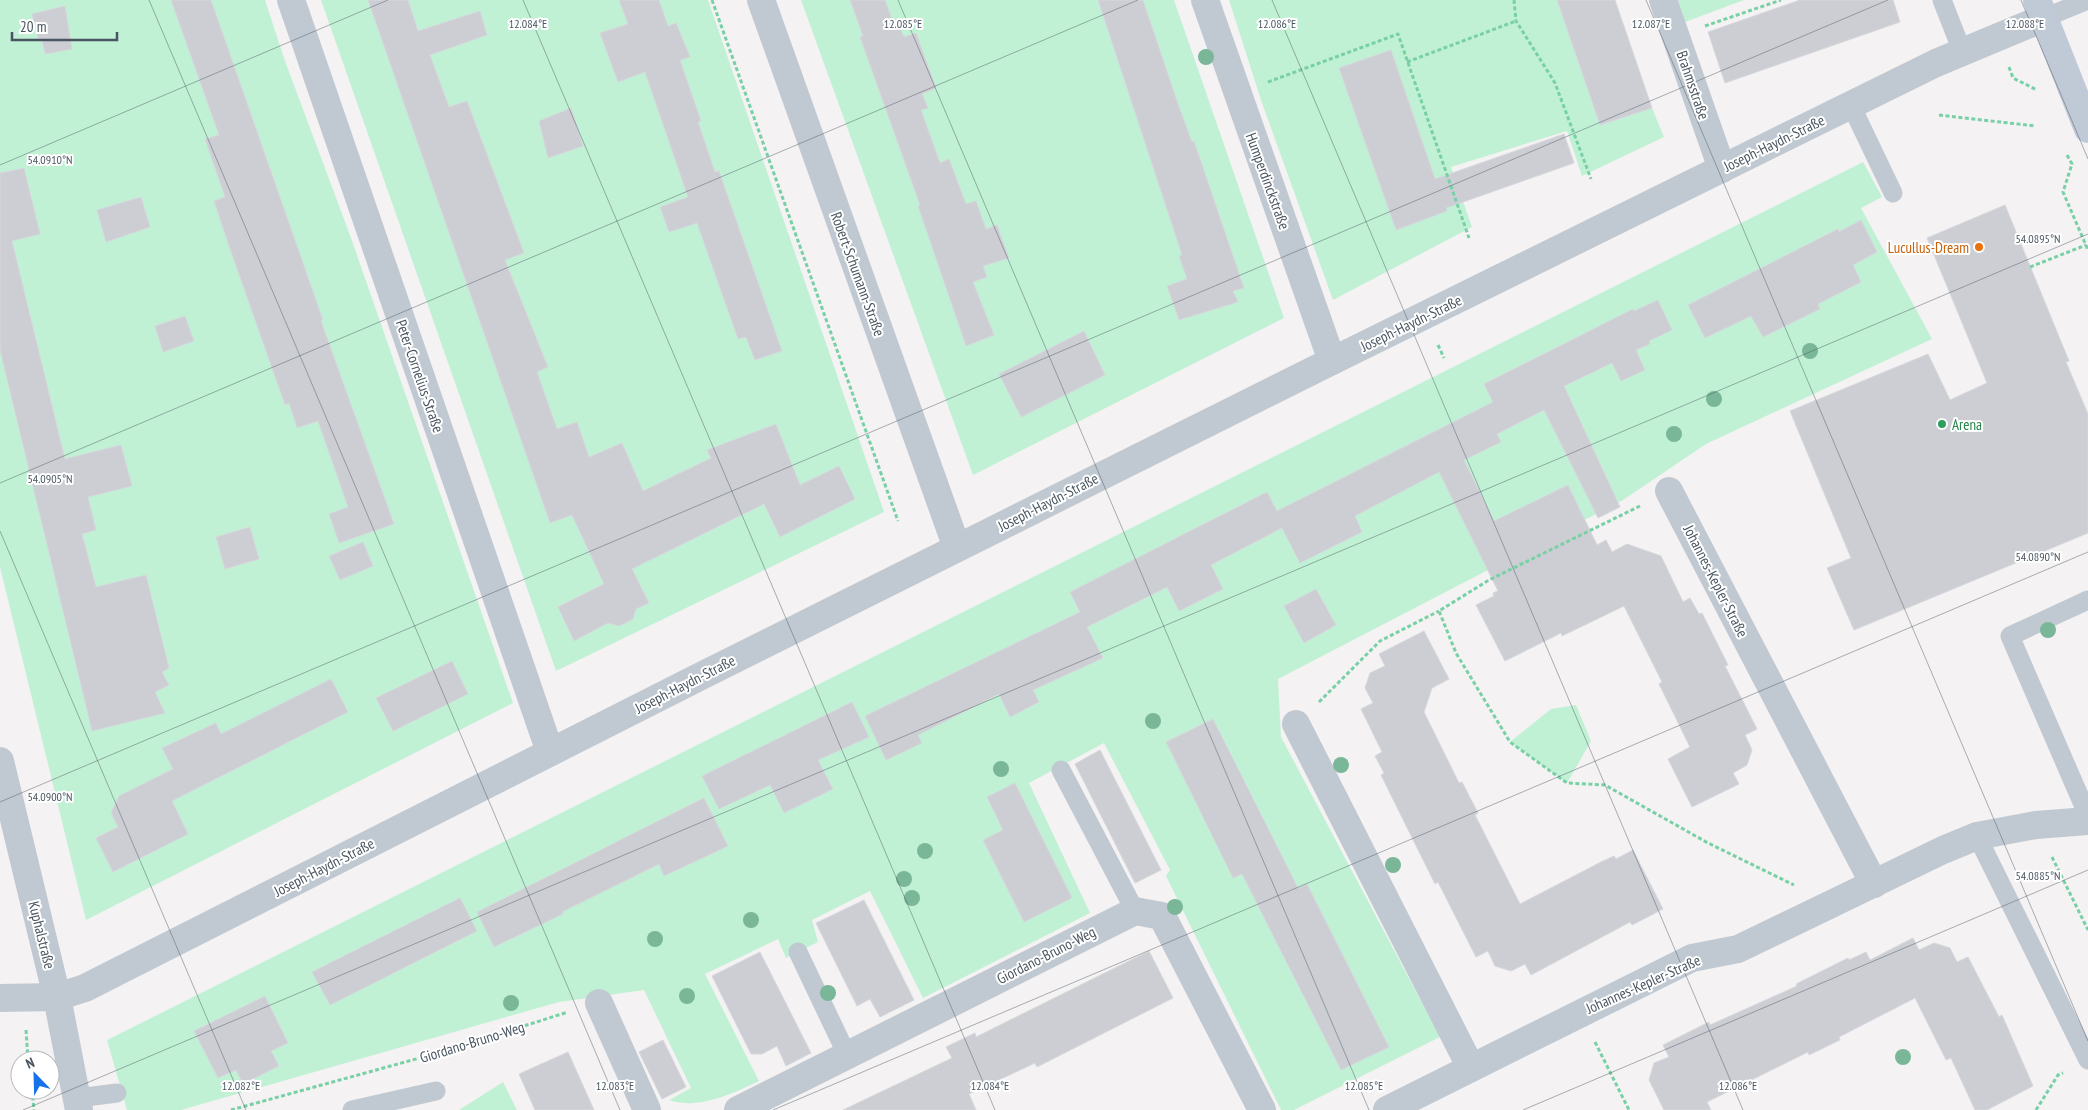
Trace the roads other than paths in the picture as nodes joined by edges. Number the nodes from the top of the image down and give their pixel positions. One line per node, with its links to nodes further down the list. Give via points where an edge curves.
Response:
1 (292, 0): 18 (street, Peter-Cornelius-Straße)
2 (761, 0): 15 (street, Robert-Schumann-Straße)
3 (1205, 0): 13 (street, Humperdinckstraße)
4 (1663, 0): 11 (street, Brahmsstraße)
5 (1942, 0): 8 (lane)
6 (2088, 0): 7 (lane)
7 (2040, 9): 8 (street, Joseph-Haydn-Straße); 10 (street)
8 (1962, 51): 9 (street, Joseph-Haydn-Straße)
9 (1851, 105): 11 (street, Joseph-Haydn-Straße); 12 (lane)
10 (2088, 129)
11 (1722, 169): 13 (street, Joseph-Haydn-Straße)
12 (1893, 193)
13 (1332, 361): 15 (street, Joseph-Haydn-Straße)
14 (1669, 491): 24 (street, Johannes-Kepler-Straße)
15 (957, 548): 18 (street, Joseph-Haydn-Straße)
16 (2088, 600): 21 (lane, via 2010,636)
17 (1296, 724): 32 (street)
18 (550, 752): 27 (street, Joseph-Haydn-Straße, via 94,984)
19 (0, 760): 27 (street, Kuphalstraße)
20 (1061, 770): 25 (lane)
21 (2088, 816)
22 (2088, 821): 23 (street, Johannes-Kepler-Straße, via 2036,825)
23 (1976, 836): 24 (street, Johannes-Kepler-Straße); 31 (lane)
24 (1874, 884): 32 (street, Johannes-Kepler-Straße, via 1738,949 1692,958)
25 (1135, 911): 30 (street, Giordano-Bruno-Weg); 39 (street, via 1162,916)
26 (798, 952): 30 (lane)
27 (57, 996): 28 (street, Joseph-Haydn-Straße); 35 (street, Kuphalstraße)
28 (0, 998)
29 (599, 1003): 37 (street)
30 (848, 1056): 38 (street, Giordano-Bruno-Weg)
31 (2088, 1060)
32 (1471, 1068): 40 (street, Johannes-Kepler-Straße)
33 (436, 1091): 36 (lane)
34 (117, 1093): 35 (lane)
35 (78, 1104)
36 (352, 1110)
37 (647, 1110)
38 (738, 1110)
39 (1262, 1110)
40 (1387, 1110)

